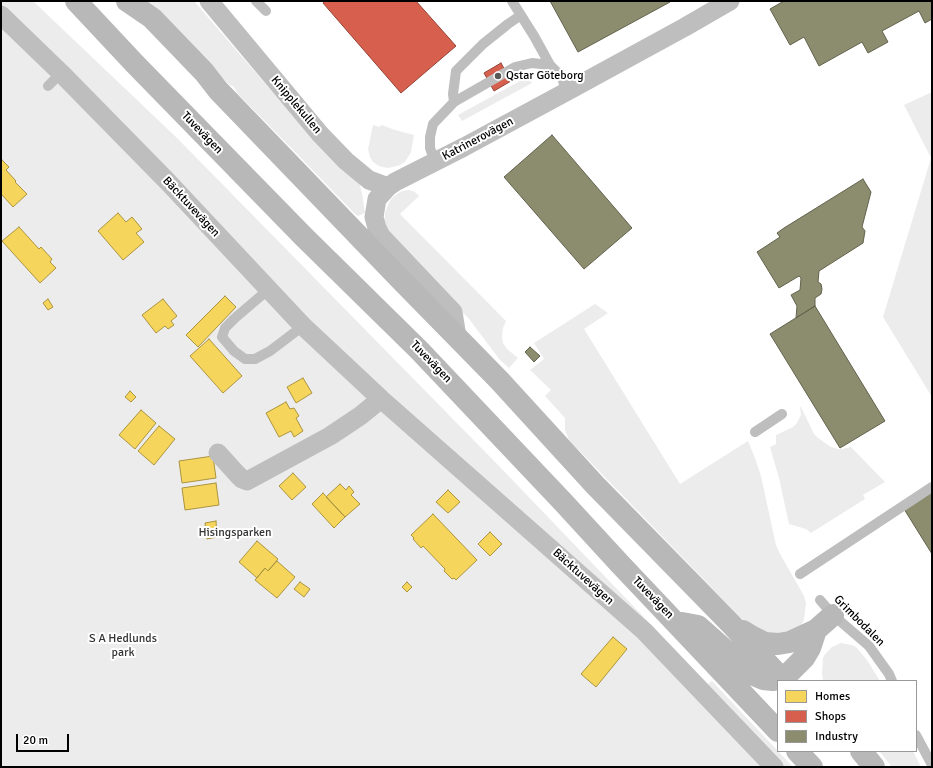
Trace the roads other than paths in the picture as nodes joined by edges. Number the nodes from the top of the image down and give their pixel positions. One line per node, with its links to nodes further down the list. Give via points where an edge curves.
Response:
1 (76, 1): 25 (main road, Tuvevägen, via 304,237 419,350)
2 (127, 1): 17 (main road, via 152,18 218,90)
3 (256, 1): 7 (lane)
4 (512, 1): 8 (lane)
5 (730, 1): 11 (street, Katrinerovägen)
6 (216, 3): 14 (street, Knipplekullen, via 320,134 369,180)
7 (266, 11)
8 (521, 15): 10 (lane); 12 (lane, via 482,44 456,71)
9 (1, 17): 15 (street, Bäcktuvevägen, via 55,79 168,182)
10 (550, 65): 11 (lane, via 562,77); 12 (lane, via 532,63 515,66)
11 (566, 92): 13 (street, Katrinerovägen)
12 (454, 102): 13 (lane, via 433,124 430,148)
13 (435, 162): 14 (street, Katrinerovägen)
14 (388, 187): 17 (street, Katrinerovägen, via 377,199 374,217 379,232 453,312)
15 (269, 289): 16 (street, Bäcktuvevägen); 16 (lane, via 225,328 222,337 234,351 245,359 255,359)
16 (304, 326): 18 (street, Bäcktuvevägen)
17 (457, 337): 26 (main road, via 595,485)
18 (381, 399): 21 (street, via 330,436 247,481 242,479); 38 (street, Bäcktuvevägen, via 644,631)
19 (782, 414): 20 (lane)
20 (755, 432)
21 (218, 453)
22 (932, 487): 23 (lane)
23 (800, 574)
24 (826, 607): 27 (main road); 31 (lane, Grimbodalen, via 869,646)
25 (675, 621): 29 (main road, via 698,626 756,676 763,679); 32 (main road, Tuvevägen)
26 (731, 624): 27 (main road, via 751,636 778,644 790,642); 29 (main road)
27 (816, 630): 28 (main road)
28 (804, 658): 29 (main road); 30 (main road)
29 (782, 679)
30 (808, 680)
31 (892, 680)
32 (777, 730)
33 (917, 737): 37 (lane)
34 (798, 752): 39 (main road)
35 (849, 752): 40 (main road)
36 (862, 752): 41 (main road)
37 (932, 765)
38 (774, 767)
39 (812, 767)
40 (861, 767)
41 (874, 767)

